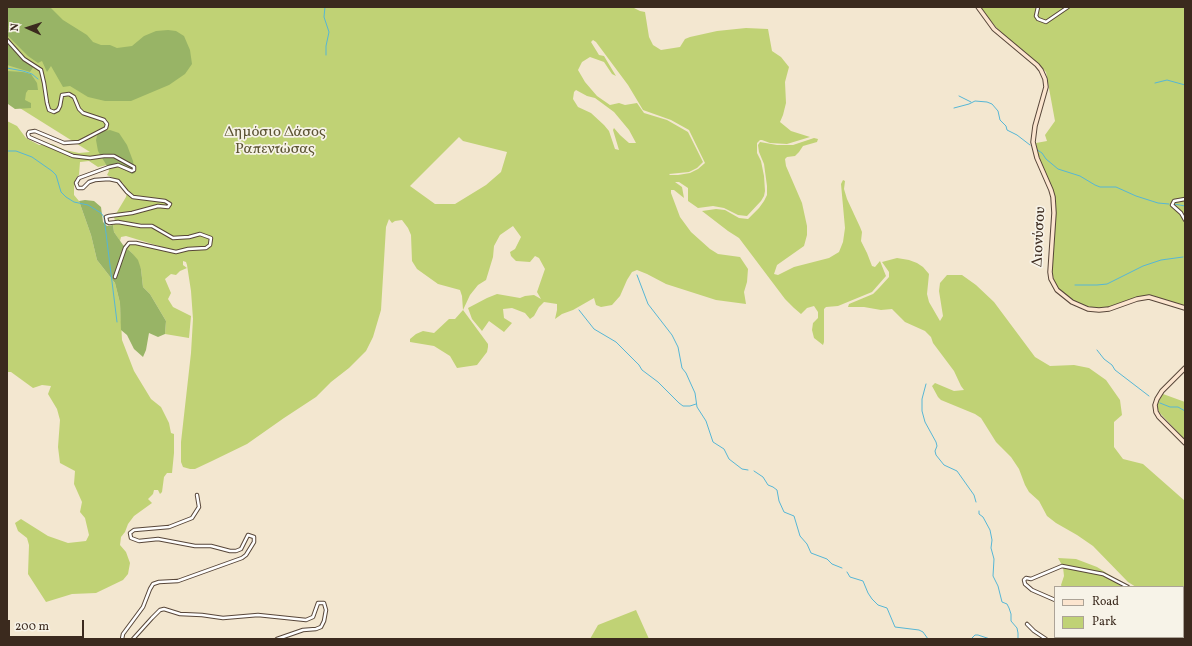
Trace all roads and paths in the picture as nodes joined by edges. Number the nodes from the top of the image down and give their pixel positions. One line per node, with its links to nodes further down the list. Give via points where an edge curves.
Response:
1 (978, 7): 8 (main road, Διονύσου, via 998,33 1037,65 1045,79 1046,87 1035,126 1034,145 1038,162 1053,197 1050,272 1057,290 1072,302 1088,309 1109,309 1149,297)
2 (1038, 7): 3 (street, via 1036,16 1046,22)
3 (1068, 7)
4 (7, 40): 7 (street, via 24,59 41,70 48,107 52,112 59,109 62,95 69,94 74,97 83,113 104,120 107,124 106,128 79,142 64,143 35,131 29,132 29,137 73,156 114,156 134,167 132,170 115,164 79,178 76,183 78,188 83,188 95,180 112,179 118,181 133,197 165,200 170,204 168,207 158,206 109,216 106,217 107,222 152,226 173,238 200,234 211,238 210,245 206,248 176,252 136,243 129,244 125,248)
5 (1185, 199): 6 (street, via 1174,201 1172,205)
6 (1185, 220)
7 (115, 277)
8 (1185, 308)
9 (1185, 368): 10 (main road, via 1160,394 1155,408 1159,417)
10 (1185, 443)
11 (197, 495): 15 (street, via 199,507 192,518 169,527 134,530 130,534 131,538 139,541 158,539 230,551 241,549 248,535 254,537 254,542 242,558 178,581 154,583 143,607)
12 (1127, 586): 13 (street, via 1103,574 1062,566 1024,580 1032,590)
13 (1054, 600)
14 (1027, 624): 18 (street)
15 (122, 639)
16 (133, 639): 17 (street, via 162,609 180,614 223,618 256,615 306,620 313,617 318,603 324,603 326,610 320,627)
17 (277, 639)
18 (1046, 639)

